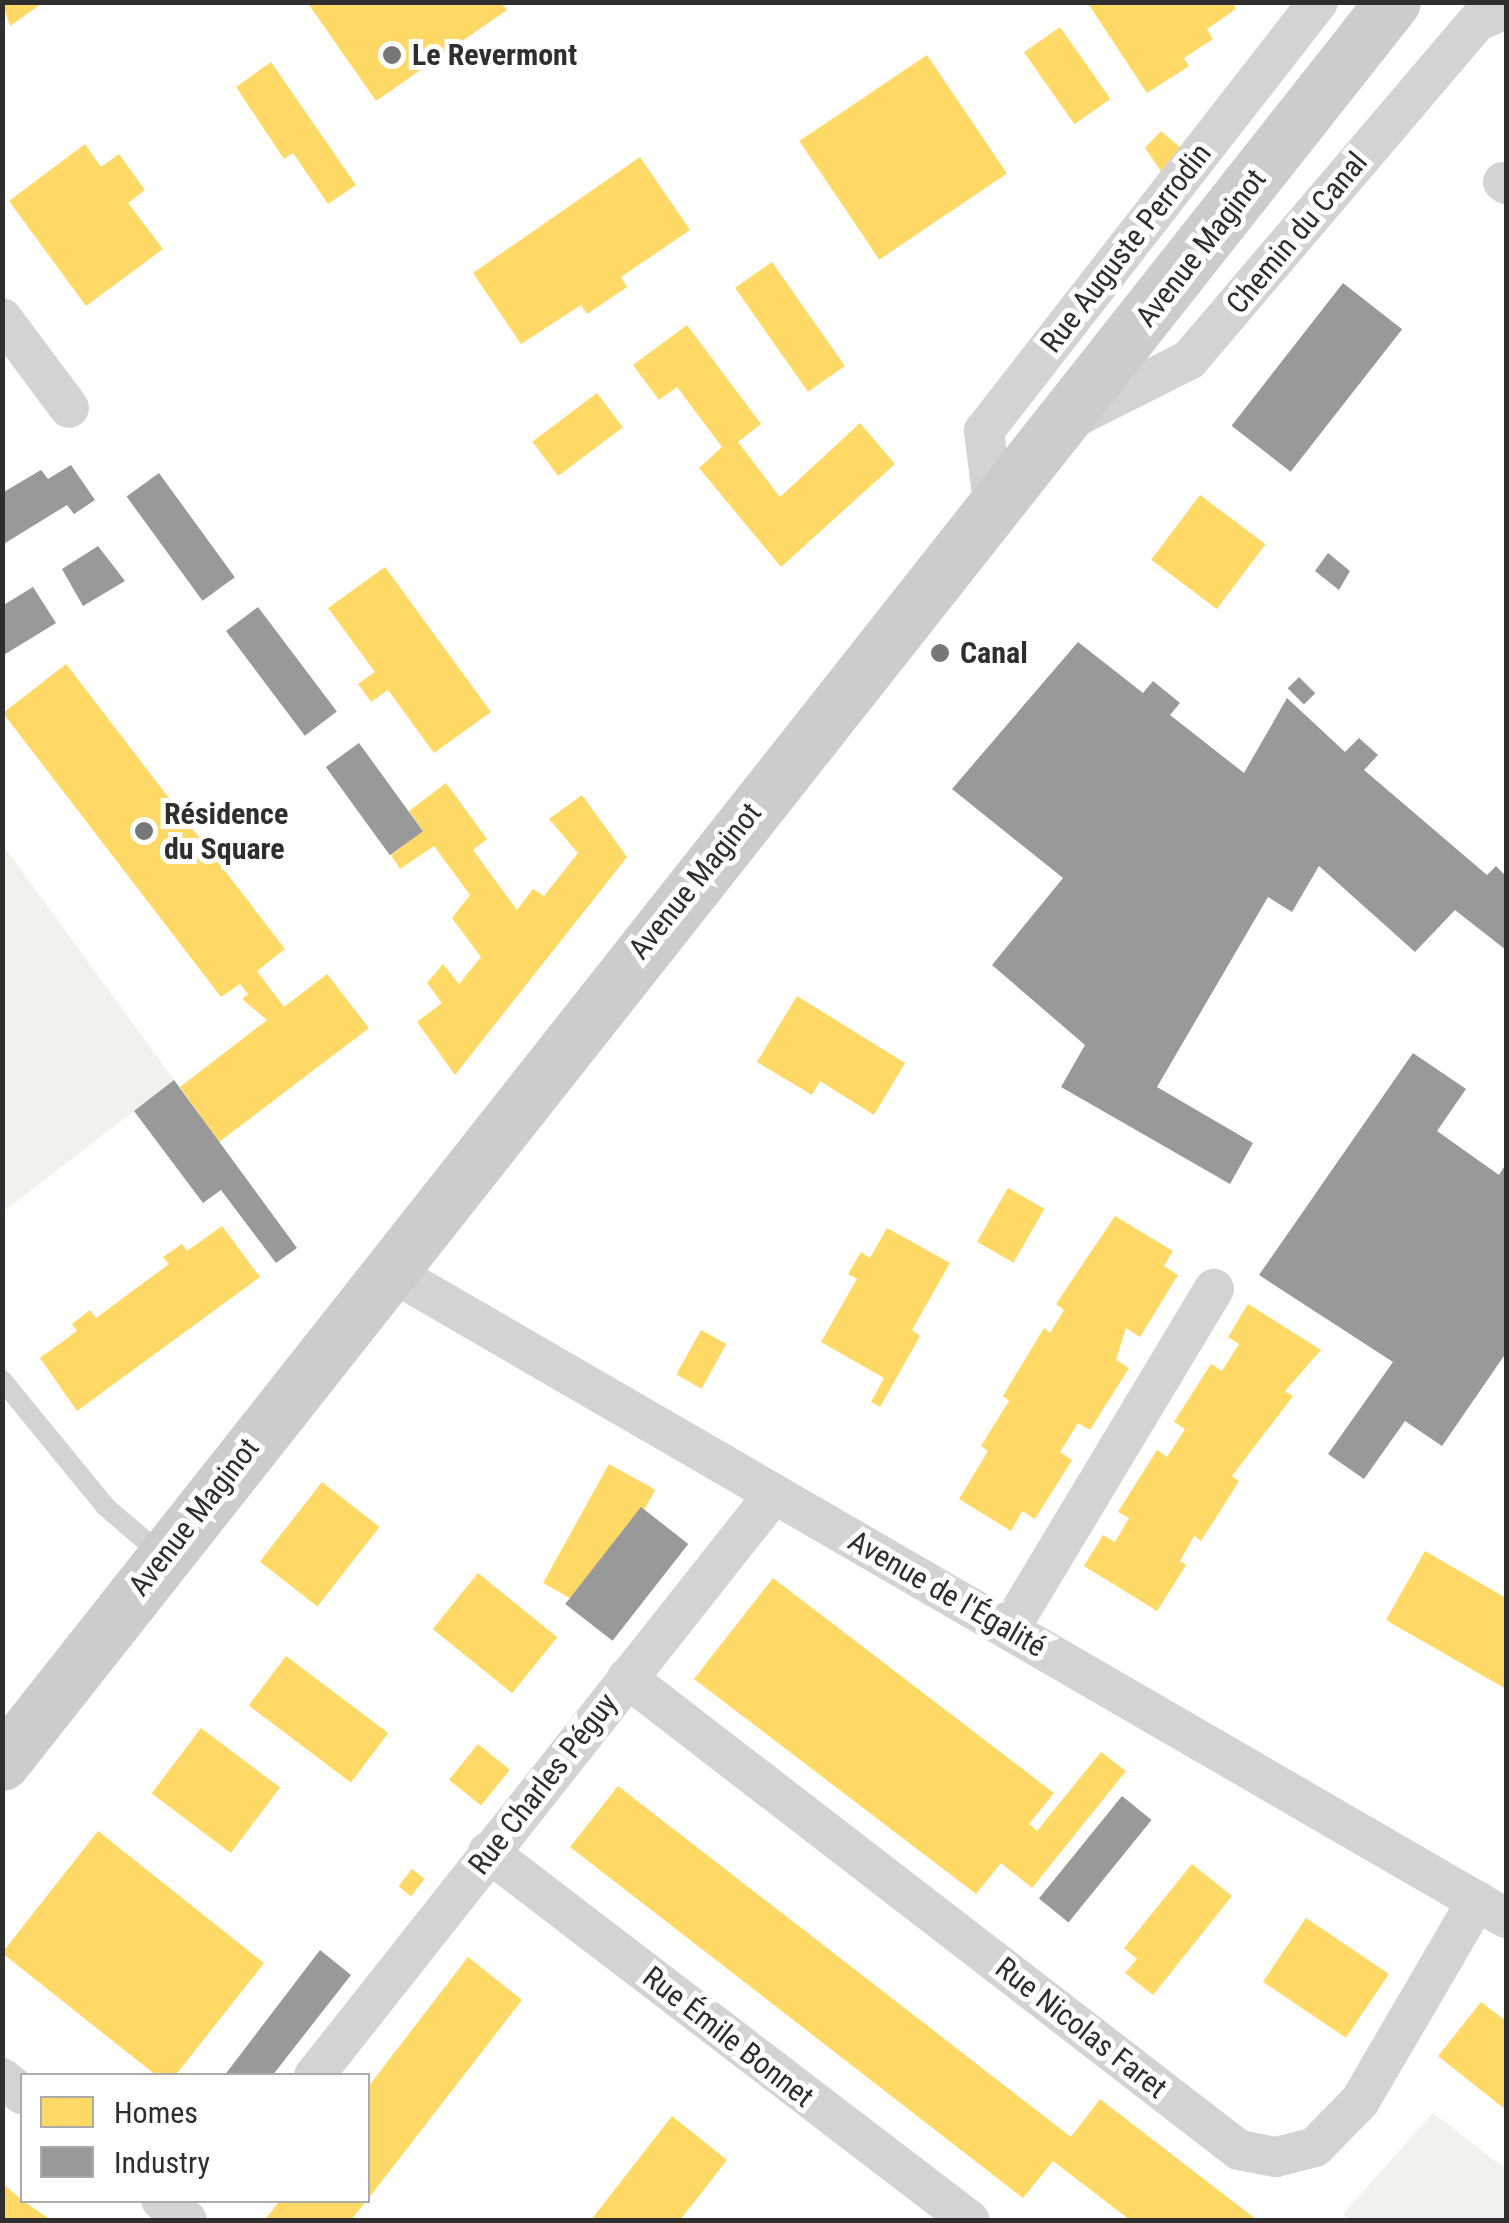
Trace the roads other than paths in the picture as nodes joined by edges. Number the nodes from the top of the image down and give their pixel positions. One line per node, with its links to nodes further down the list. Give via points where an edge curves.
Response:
1 (1318, 2): 7 (street, Rue Auguste Perrodin, via 984,431)
2 (1393, 2): 6 (main road, Avenue Maginot)
3 (1506, 10): 6 (street, Chemin du Canal, via 1478,21 1189,360)
4 (2, 318): 5 (street)
5 (69, 408)
6 (1060, 425): 7 (main road, Avenue Maginot)
7 (994, 510): 8 (main road, Avenue Maginot)
8 (388, 1270): 11 (street, Avenue de l'Égalité); 12 (main road, Avenue Maginot)
9 (1214, 1289): 13 (street)
10 (2, 1380): 12 (lane, via 106,1507)
11 (774, 1494): 13 (street, Avenue de l'Égalité); 14 (street, Rue Charles Péguy)
12 (164, 1557): 15 (main road, Avenue Maginot)
13 (1009, 1630): 17 (street, Avenue de l'Égalité)
14 (627, 1678): 16 (street, Rue Charles Péguy); 17 (street, Rue Nicolas Faret, via 1239,2150 1276,2158 1315,2147 1360,2101)
15 (2, 1763)
16 (488, 1852): 18 (street, Rue Charles Péguy); 21 (street, Rue Émile Bonnet)
17 (1492, 1909)
18 (316, 2073)
19 (165, 2203): 20 (street)
20 (187, 2220)
21 (969, 2220)

